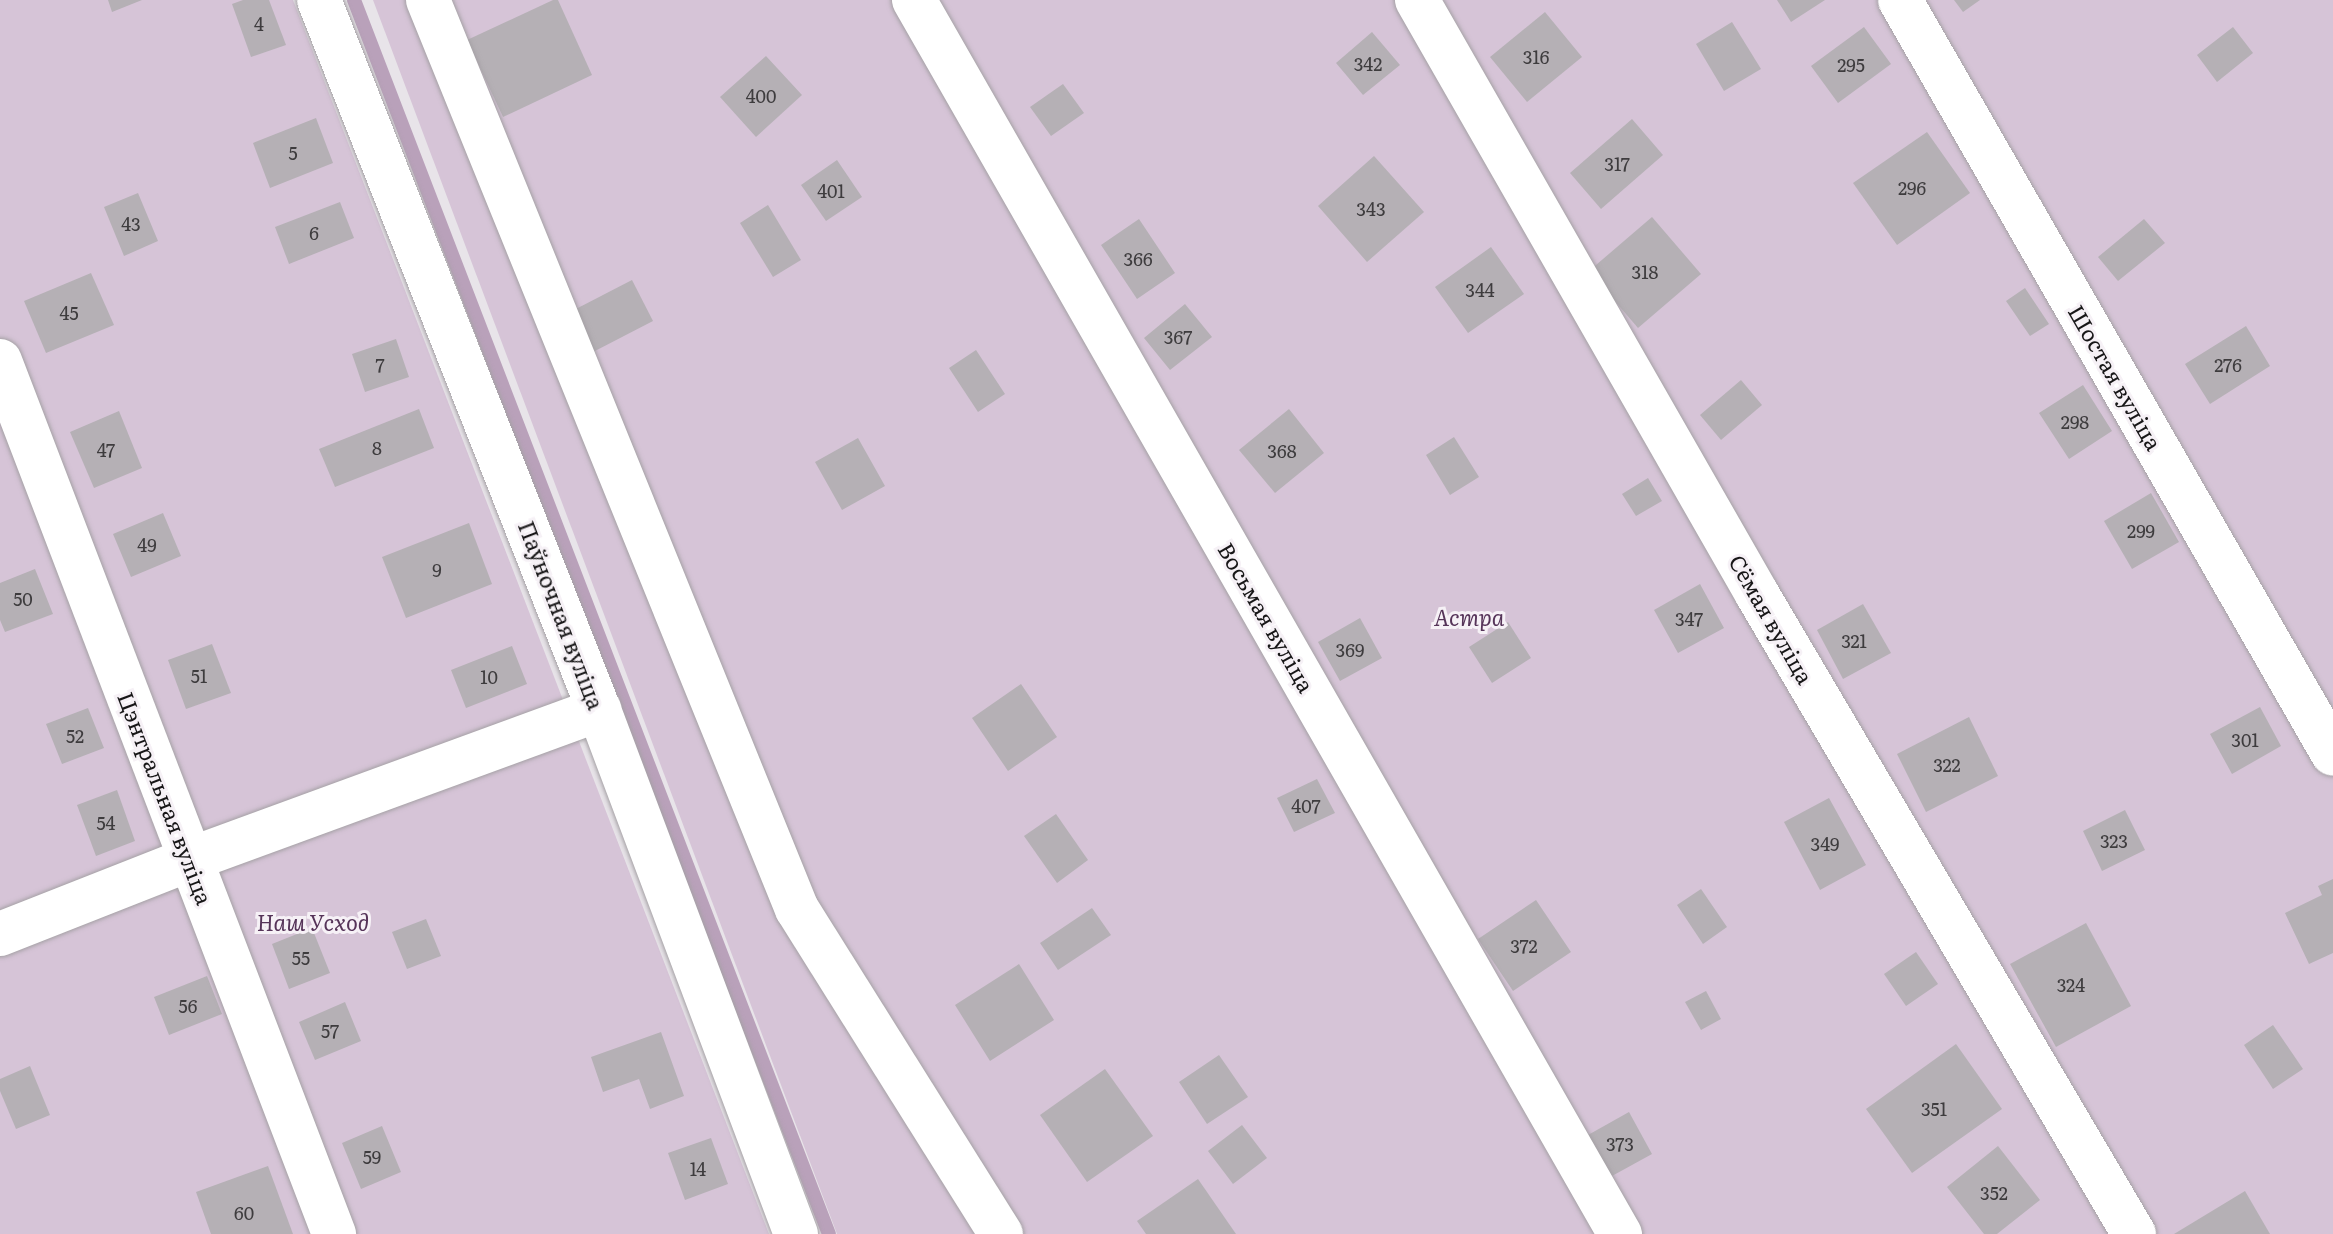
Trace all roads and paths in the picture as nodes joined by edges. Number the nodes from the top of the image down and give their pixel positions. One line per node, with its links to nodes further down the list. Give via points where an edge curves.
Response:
1 (319, 0): 7 (lane, Паўночная вуліца)
2 (428, 0): 13 (lane, via 797,909)
3 (914, 0): 14 (lane, Восьмая вуліца)
4 (1417, 0): 15 (lane, Сёмая вуліца, via 1757,594)
5 (1900, 0): 8 (lane, Шостая вуліца)
6 (0, 361): 9 (lane, Цэнтральная вуліца)
7 (599, 710): 9 (lane); 12 (lane, Паўночная вуліца)
8 (2333, 754)
9 (188, 860): 10 (lane); 11 (lane, Цэнтральная вуліца)
10 (0, 934)
11 (334, 1234)
12 (796, 1234)
13 (1001, 1234)
14 (1620, 1234)
15 (2134, 1234)

